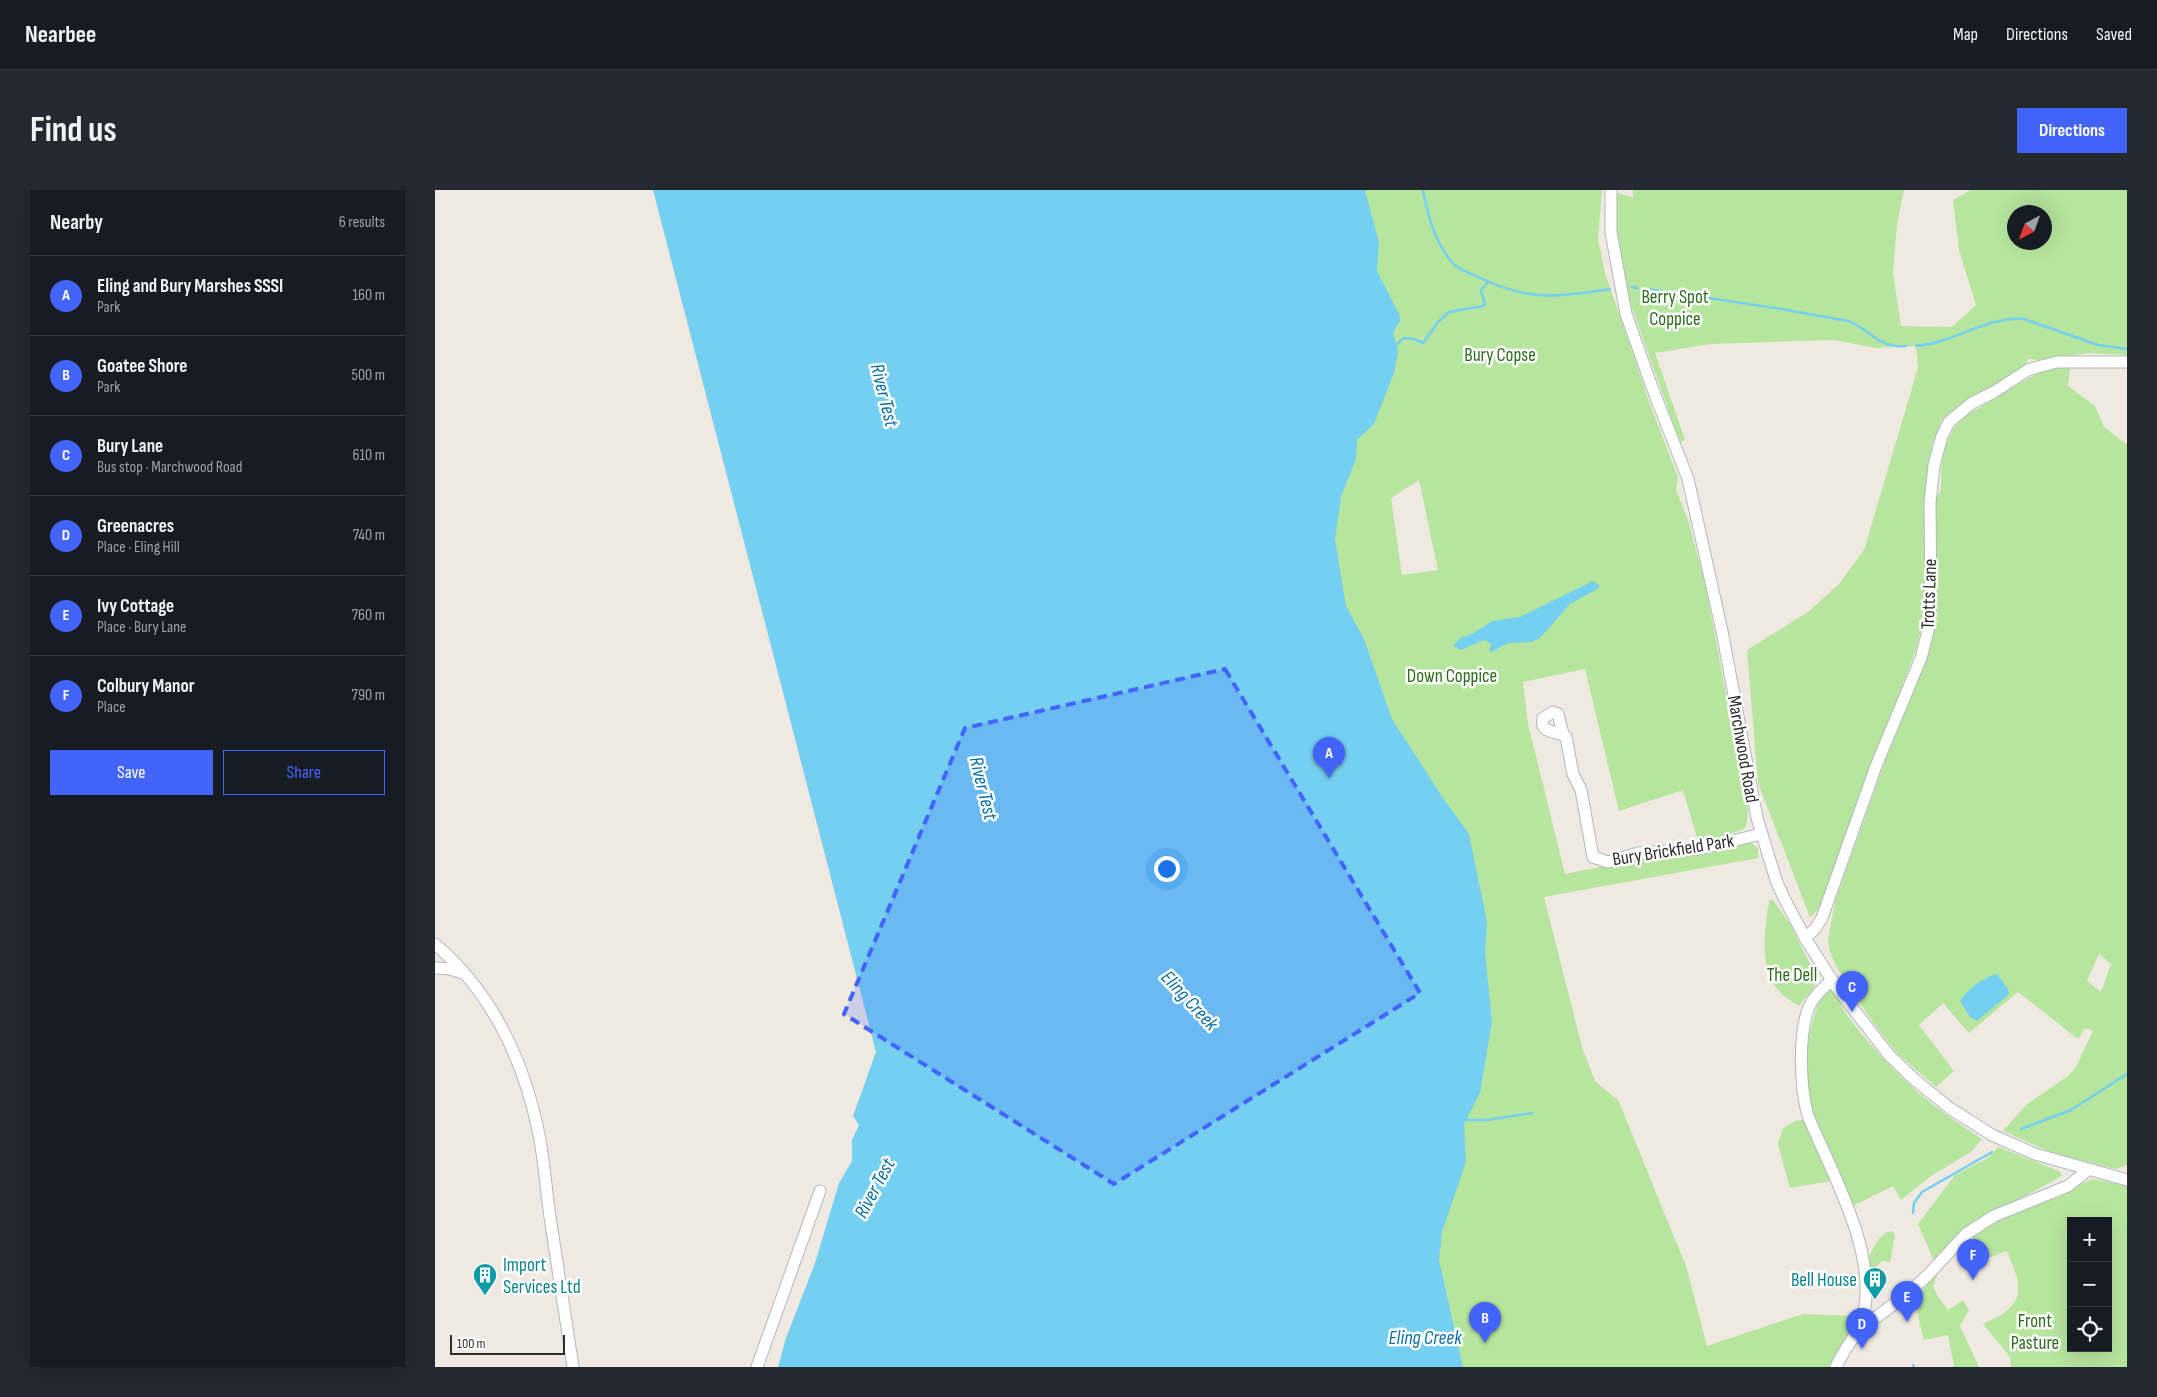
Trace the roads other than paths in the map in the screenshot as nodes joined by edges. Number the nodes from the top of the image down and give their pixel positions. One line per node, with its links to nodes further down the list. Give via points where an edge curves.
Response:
1 (1611, 190): 4 (street, Marchwood Road, via 1611,232 1627,314 1688,479 1723,631 1750,790)
2 (2127, 362): 5 (street, Trotts Lane, via 2057,362 2028,370 1971,403 1949,422 1934,465 1929,537 1931,604 1921,658 1876,766 1822,918)
3 (1563, 734): 4 (street, Bury Brickfield Park, via 1573,774 1581,790 1593,857 1608,862 1638,853 1699,849)
4 (1761, 834): 5 (street, Marchwood Road, via 1776,880)
5 (1805, 938): 11 (street, Marchwood Road)
6 (435, 944): 10 (street, via 457,963)
7 (435, 950): 8 (street)
8 (435, 962)
9 (435, 968): 10 (street, via 450,968)
10 (463, 973): 16 (street, via 491,1009 506,1036 525,1084 538,1130)
11 (1832, 980): 12 (street, Marchwood Road, via 1889,1055 1951,1110 1992,1135 2026,1150); 15 (street, via 1809,1008 1802,1084 1807,1116 1849,1211 1864,1260 1866,1300)
12 (2088, 1170): 13 (street, Marchwood Road); 15 (street, via 2069,1186 1994,1216 1966,1234 1903,1297 1878,1316)
13 (2127, 1180)
14 (820, 1191): 17 (street)
15 (1861, 1323): 18 (street)
16 (573, 1367)
17 (757, 1367)
18 (1836, 1367)

